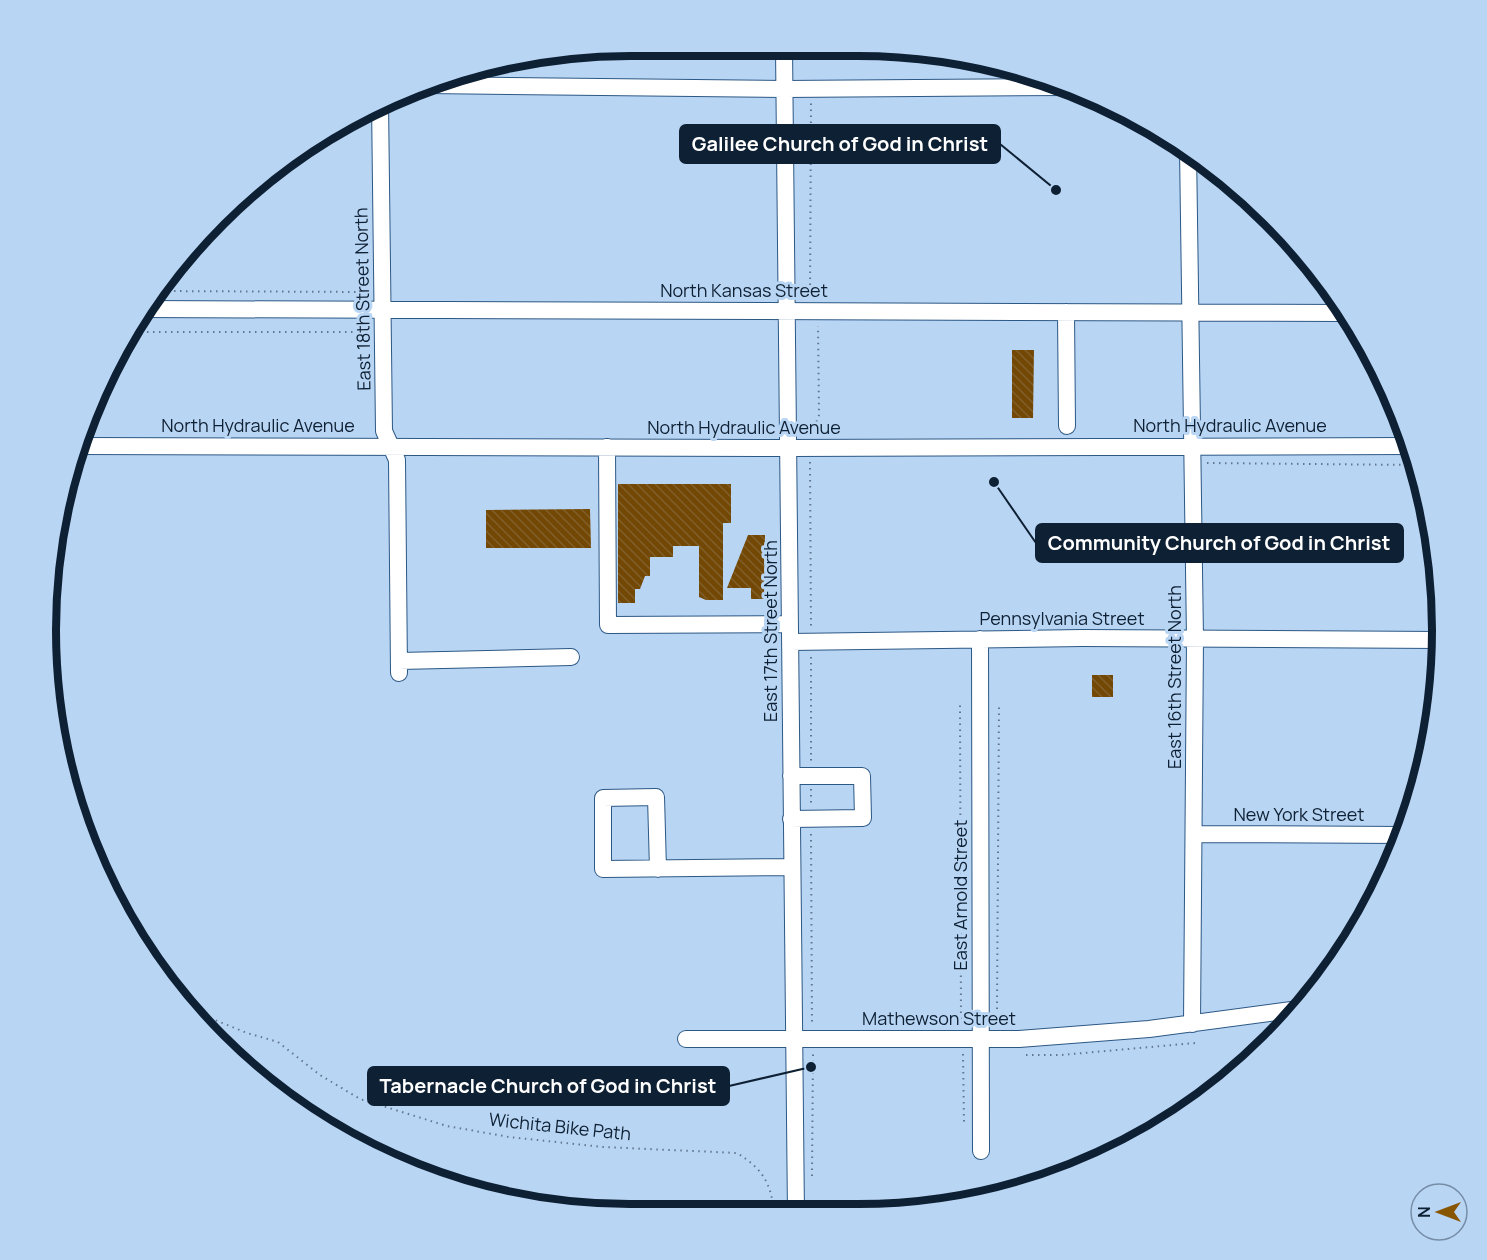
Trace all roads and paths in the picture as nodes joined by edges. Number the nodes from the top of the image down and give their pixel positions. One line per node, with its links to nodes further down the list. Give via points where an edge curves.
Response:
1 (784, 56): 4 (street, East 17th Street North)
2 (447, 85): 4 (street)
3 (1045, 87): 5 (street)
4 (784, 89): 5 (street); 11 (street, East 17th Street North)
5 (811, 89): 12 (path)
6 (380, 113): 10 (street, East 18th Street North)
7 (1188, 161): 14 (street, East 16th Street North)
8 (166, 291): 10 (path, via 372,292)
9 (153, 309): 10 (street, North Kansas Street)
10 (377, 309): 11 (street, North Kansas Street); 16 (path, via 373,332); 19 (street, East 18th Street North, via 384,431)
11 (788, 310): 12 (street, North Kansas Street); 23 (street, East 17th Street North)
12 (813, 310): 13 (street, North Kansas Street); 24 (path, via 819,326 819,415)
13 (1066, 312): 14 (street, North Kansas Street); 17 (street)
14 (1190, 312): 15 (street, North Kansas Street); 20 (street, East 16th Street North)
15 (1336, 313)
16 (139, 332)
17 (1067, 426)
18 (86, 446): 19 (street, North Hydraulic Avenue)
19 (391, 446): 22 (street, North Hydraulic Avenue); 31 (street, East 18th Street North, via 397,459 399,667)
20 (1192, 446): 21 (street, North Hydraulic Avenue); 24 (street, North Hydraulic Avenue); 27 (street, East 16th Street North)
21 (1401, 446)
22 (607, 447): 23 (street, North Hydraulic Avenue); 25 (street, via 608,625)
23 (789, 448): 24 (street, North Hydraulic Avenue); 25 (street, East 17th Street North)
24 (811, 448): 30 (path)
25 (790, 624): 29 (street, East 17th Street North)
26 (980, 639): 27 (street, Pennsylvania Street); 30 (street, Pennsylvania Street); 49 (street, East Arnold Street)
27 (1195, 639): 28 (street, Pennsylvania Street); 37 (street, East 16th Street North)
28 (1431, 640)
29 (790, 642): 30 (street, Pennsylvania Street); 33 (street, East 17th Street North)
30 (811, 642): 34 (path)
31 (572, 657)
32 (960, 704): 43 (path, via 961,1023)
33 (791, 776): 34 (street); 35 (street, East 17th Street North)
34 (811, 776): 36 (path); 36 (street, via 862,776 863,818)
35 (791, 819): 36 (street); 39 (street, East 17th Street North)
36 (811, 819): 46 (path)
37 (1194, 834): 38 (street, New York Street); 44 (street, East 16th Street North)
38 (1394, 835)
39 (791, 867): 40 (street); 45 (street, East 17th Street North)
40 (658, 869): 40 (street, via 603,869 603,798 656,797)
41 (1287, 1011): 44 (street, Mathewson Street)
42 (204, 1016): 54 (path, Wichita Bike Path, via 278,1042 320,1075 360,1098 447,1126 603,1147 737,1152 753,1162 766,1178)
43 (950, 1023)
44 (1192, 1024): 49 (street, Mathewson Street, via 1019,1039)
45 (793, 1038): 46 (street, Mathewson Street); 47 (street, Mathewson Street); 55 (street, East 17th Street North)
46 (812, 1038): 49 (street, Mathewson Street); 53 (path)
47 (686, 1039)
48 (1195, 1043): 50 (path)
49 (981, 1046): 51 (path, via 963,1054); 52 (street, East Arnold Street)
50 (1018, 1055)
51 (964, 1123)
52 (981, 1151)
53 (812, 1180)
54 (773, 1204)
55 (796, 1204)

